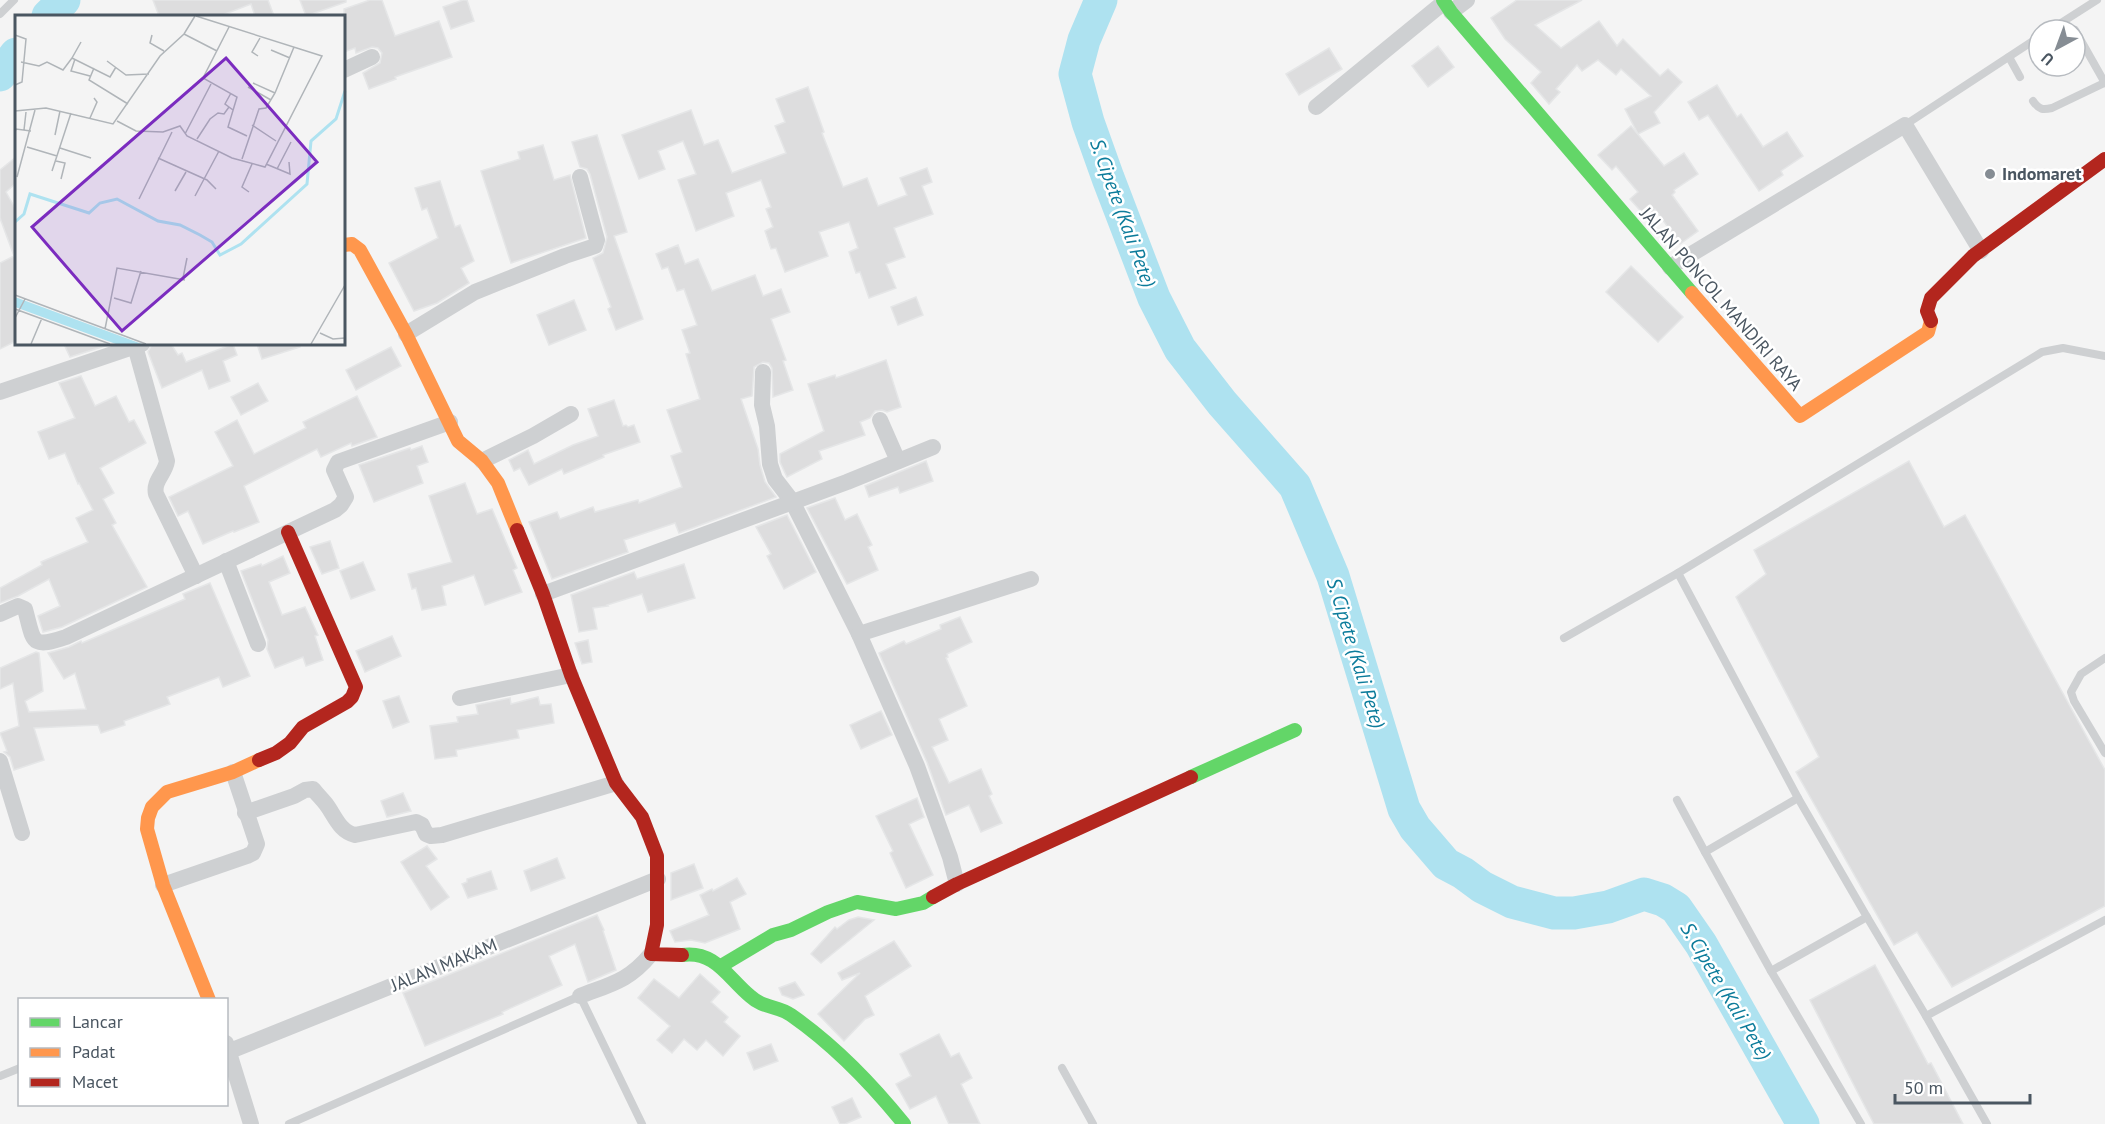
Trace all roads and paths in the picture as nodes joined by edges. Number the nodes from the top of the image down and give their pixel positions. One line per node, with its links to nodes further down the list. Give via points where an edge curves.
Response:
1 (14, 0): 5 (lane)
2 (1467, 0): 4 (street)
3 (2097, 0): 6 (lane)
4 (1446, 5): 15 (street); 21 (street, JALAN PONCOL MANDIRI RAYA)
5 (0, 14)
6 (2068, 18)
7 (2027, 45): 10 (lane)
8 (2087, 52): 13 (lane)
9 (372, 57): 11 (street)
10 (2009, 57): 12 (lane); 16 (lane)
11 (345, 70)
12 (2020, 77)
13 (2104, 83): 14 (lane, via 2052,108 2043,110)
14 (2033, 101)
15 (1316, 107)
16 (1905, 125): 20 (street); 21 (street)
17 (2105, 159): 20 (street, JALAN PONCOL MANDIRI RAYA)
18 (579, 177): 22 (street, via 597,240 595,246 475,292)
19 (345, 245): 22 (street, via 352,244 360,250)
20 (1981, 251): 21 (street, JALAN PONCOL MANDIRI RAYA, via 1931,298 1927,311 1932,321 1928,332 1800,416)
21 (1670, 267)
22 (406, 334): 29 (street)
23 (139, 345): 26 (street); 37 (street, via 167,461 156,483 156,494)
24 (2105, 356): 36 (lane, via 2063,348 2043,352)
25 (762, 372): 33 (street, via 770,464 775,479)
26 (0, 392)
27 (571, 414): 31 (street)
28 (880, 420): 32 (street)
29 (450, 422): 31 (street, via 458,441); 34 (street, via 338,462 334,470 346,497 341,505)
30 (933, 447): 32 (street)
31 (482, 461): 39 (street, via 498,483)
32 (898, 461): 33 (street)
33 (792, 501): 39 (street); 41 (street)
34 (288, 532): 35 (street); 50 (street, via 356,687 347,702 303,727 276,753)
35 (226, 561): 37 (street); 43 (street)
36 (1678, 573): 42 (lane); 52 (lane)
37 (196, 576): 40 (street, via 44,645 34,639 25,609 18,606)
38 (1031, 579): 41 (street)
39 (543, 594): 45 (street)
40 (0, 614)
41 (859, 634): 58 (street, via 917,766)
42 (1564, 638)
43 (258, 644)
44 (2105, 658): 48 (lane, via 2081,674 2071,692)
45 (571, 675): 46 (street); 51 (street)
46 (460, 698)
47 (1295, 730): 58 (street)
48 (2105, 753)
49 (0, 760): 55 (street)
50 (233, 772): 54 (street); 59 (street, via 167,792 152,807 147,829)
51 (616, 783): 54 (street, via 431,836 416,822 355,835 347,833 313,789); 57 (street, via 642,817 657,856)
52 (1797, 798): 56 (lane); 60 (lane)
53 (1677, 800): 56 (lane)
54 (245, 813): 59 (street, via 257,844 253,853)
55 (22, 833)
56 (1705, 852): 64 (lane)
57 (658, 879): 62 (street, via 657,926); 68 (street, JALAN MAKAM)
58 (957, 884): 63 (street, via 923,903 896,909 857,902 828,912 773,935)
59 (163, 885): 66 (street)
60 (1867, 917): 64 (lane); 67 (lane)
61 (2105, 920): 67 (lane)
62 (651, 954): 63 (street, via 688,954); 65 (street, via 638,970)
63 (721, 966): 75 (street, via 748,996 764,1006 784,1010 821,1036 874,1087)
64 (1771, 972): 77 (lane)
65 (580, 996): 73 (lane); 74 (lane)
66 (209, 998)
67 (1926, 1016): 78 (lane)
68 (228, 1047): 72 (street, JALAN MAKAM)
69 (1062, 1068): 76 (lane)
70 (18, 1069): 71 (lane)
71 (0, 1076)
72 (251, 1124)
73 (289, 1124)
74 (642, 1124)
75 (904, 1124)
76 (1093, 1124)
77 (1861, 1124)
78 (1987, 1124)

